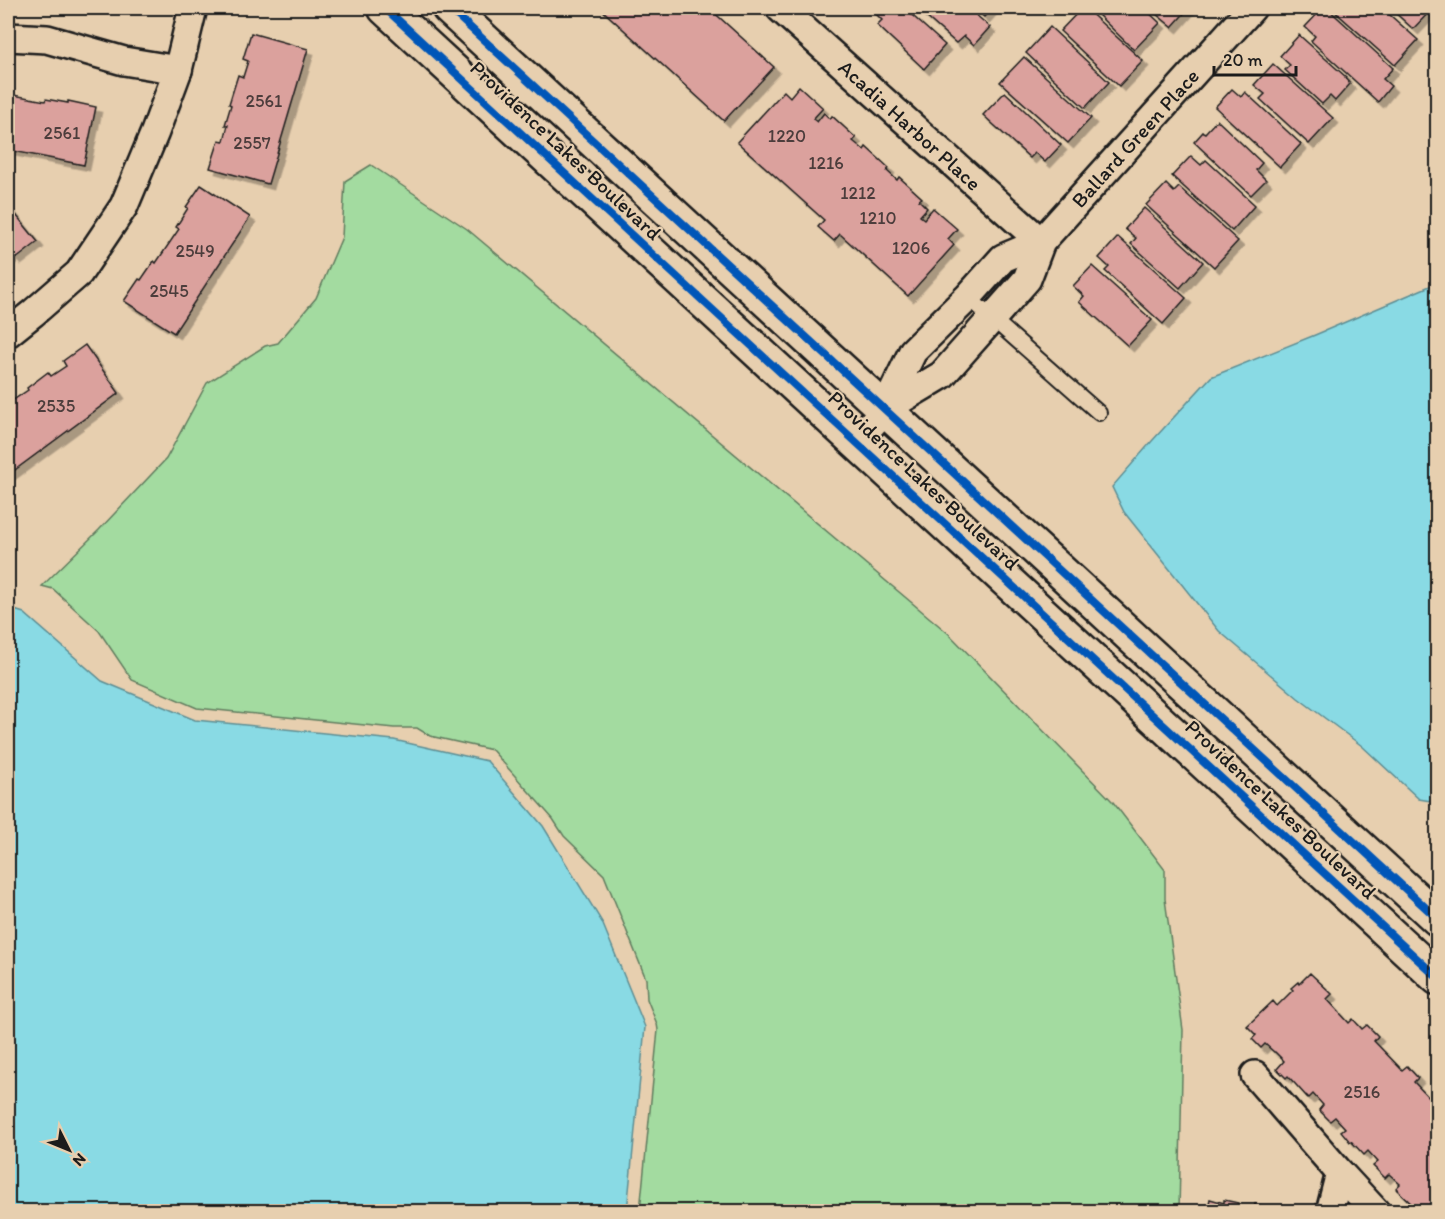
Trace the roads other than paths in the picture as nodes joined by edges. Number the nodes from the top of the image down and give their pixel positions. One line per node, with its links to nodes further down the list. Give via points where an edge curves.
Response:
1 (193, 8): 7 (street)
2 (385, 8): 14 (street, Providence Lakes Boulevard)
3 (449, 8): 12 (street, Providence Lakes Boulevard)
4 (1252, 8): 8 (street, Ballard Green Place)
5 (797, 13): 8 (street, Acadia Harbor Place)
6 (8, 37): 7 (street, via 47,39 124,61)
7 (178, 70): 11 (street, via 124,206 79,273)
8 (1041, 242): 9 (street, via 1003,258); 10 (street, via 1028,279)
9 (968, 297): 10 (lane); 12 (street, via 913,351)
10 (993, 319): 12 (street, via 942,375); 13 (lane)
11 (8, 333)
12 (885, 410): 14 (street); 15 (street, Providence Lakes Boulevard)
13 (1099, 413)
14 (856, 442): 16 (street, Providence Lakes Boulevard)
15 (1437, 919)
16 (1437, 978)
17 (1255, 1075): 18 (street)
18 (1340, 1173): 19 (street); 20 (street)
19 (1330, 1212)
20 (1376, 1212)

